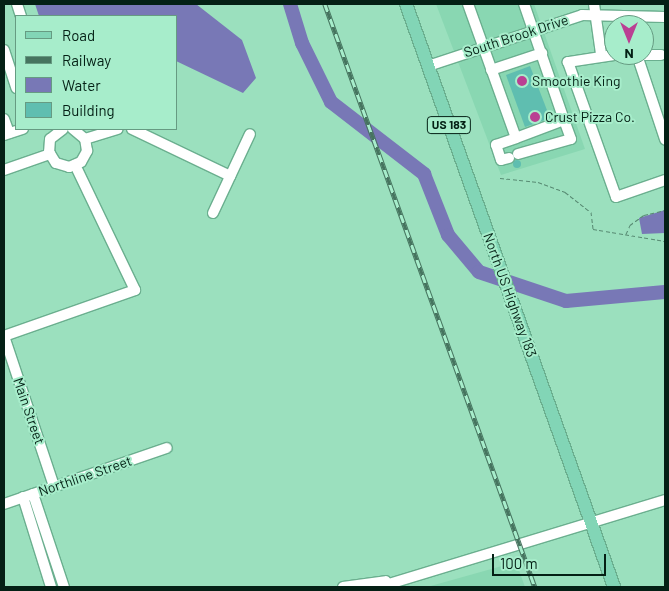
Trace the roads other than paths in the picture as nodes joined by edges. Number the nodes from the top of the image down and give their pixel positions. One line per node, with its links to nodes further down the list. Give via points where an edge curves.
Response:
1 (406, 4): 15 (main road, North US Highway 183 / US 183)
2 (468, 4): 7 (street)
3 (524, 4): 6 (street)
4 (594, 9): 5 (street, South Brook Drive); 6 (street, South Brook Drive); 10 (street)
5 (665, 17)
6 (533, 29): 7 (street, South Brook Drive); 9 (street)
7 (482, 47): 15 (street, South Brook Drive); 16 (street)
8 (4, 50): 17 (street)
9 (542, 53): 16 (street); 19 (street)
10 (600, 54): 11 (street); 34 (street, via 568,62 616,197)
11 (604, 54)
12 (654, 56): 13 (street)
13 (661, 56)
14 (640, 65): 28 (street)
15 (428, 66): 42 (main road, North US Highway 183 / US 183)
16 (491, 70): 27 (street)
17 (15, 85)
18 (4, 119): 25 (street)
19 (564, 120): 27 (street); 27 (street, via 571,139 501,160 496,145)
20 (20, 130): 25 (street)
21 (61, 130): 30 (street, via 50,139)
22 (74, 130): 29 (street)
23 (115, 130): 29 (street)
24 (134, 130): 33 (street)
25 (6, 134)
26 (250, 134): 33 (street)
27 (516, 138)
28 (665, 138)
29 (85, 139): 31 (street, via 87,151)
30 (50, 154): 31 (street, via 62,166); 32 (street)
31 (75, 165): 36 (street, via 135,290)
32 (4, 169)
33 (230, 176): 35 (street)
34 (665, 180)
35 (213, 213)
36 (4, 336): 38 (street, Main Street)
37 (167, 448): 38 (street, Northline Street)
38 (54, 486): 39 (street, Northline Street)
39 (28, 496): 41 (street, Northline Street); 44 (street); 45 (street)
40 (665, 500): 42 (street)
41 (4, 504)
42 (590, 522): 43 (street); 48 (main road, North US Highway 183 / US 183)
43 (409, 577): 46 (street); 47 (street)
44 (51, 587)
45 (64, 587)
46 (343, 587)
47 (379, 587)
48 (614, 587)

